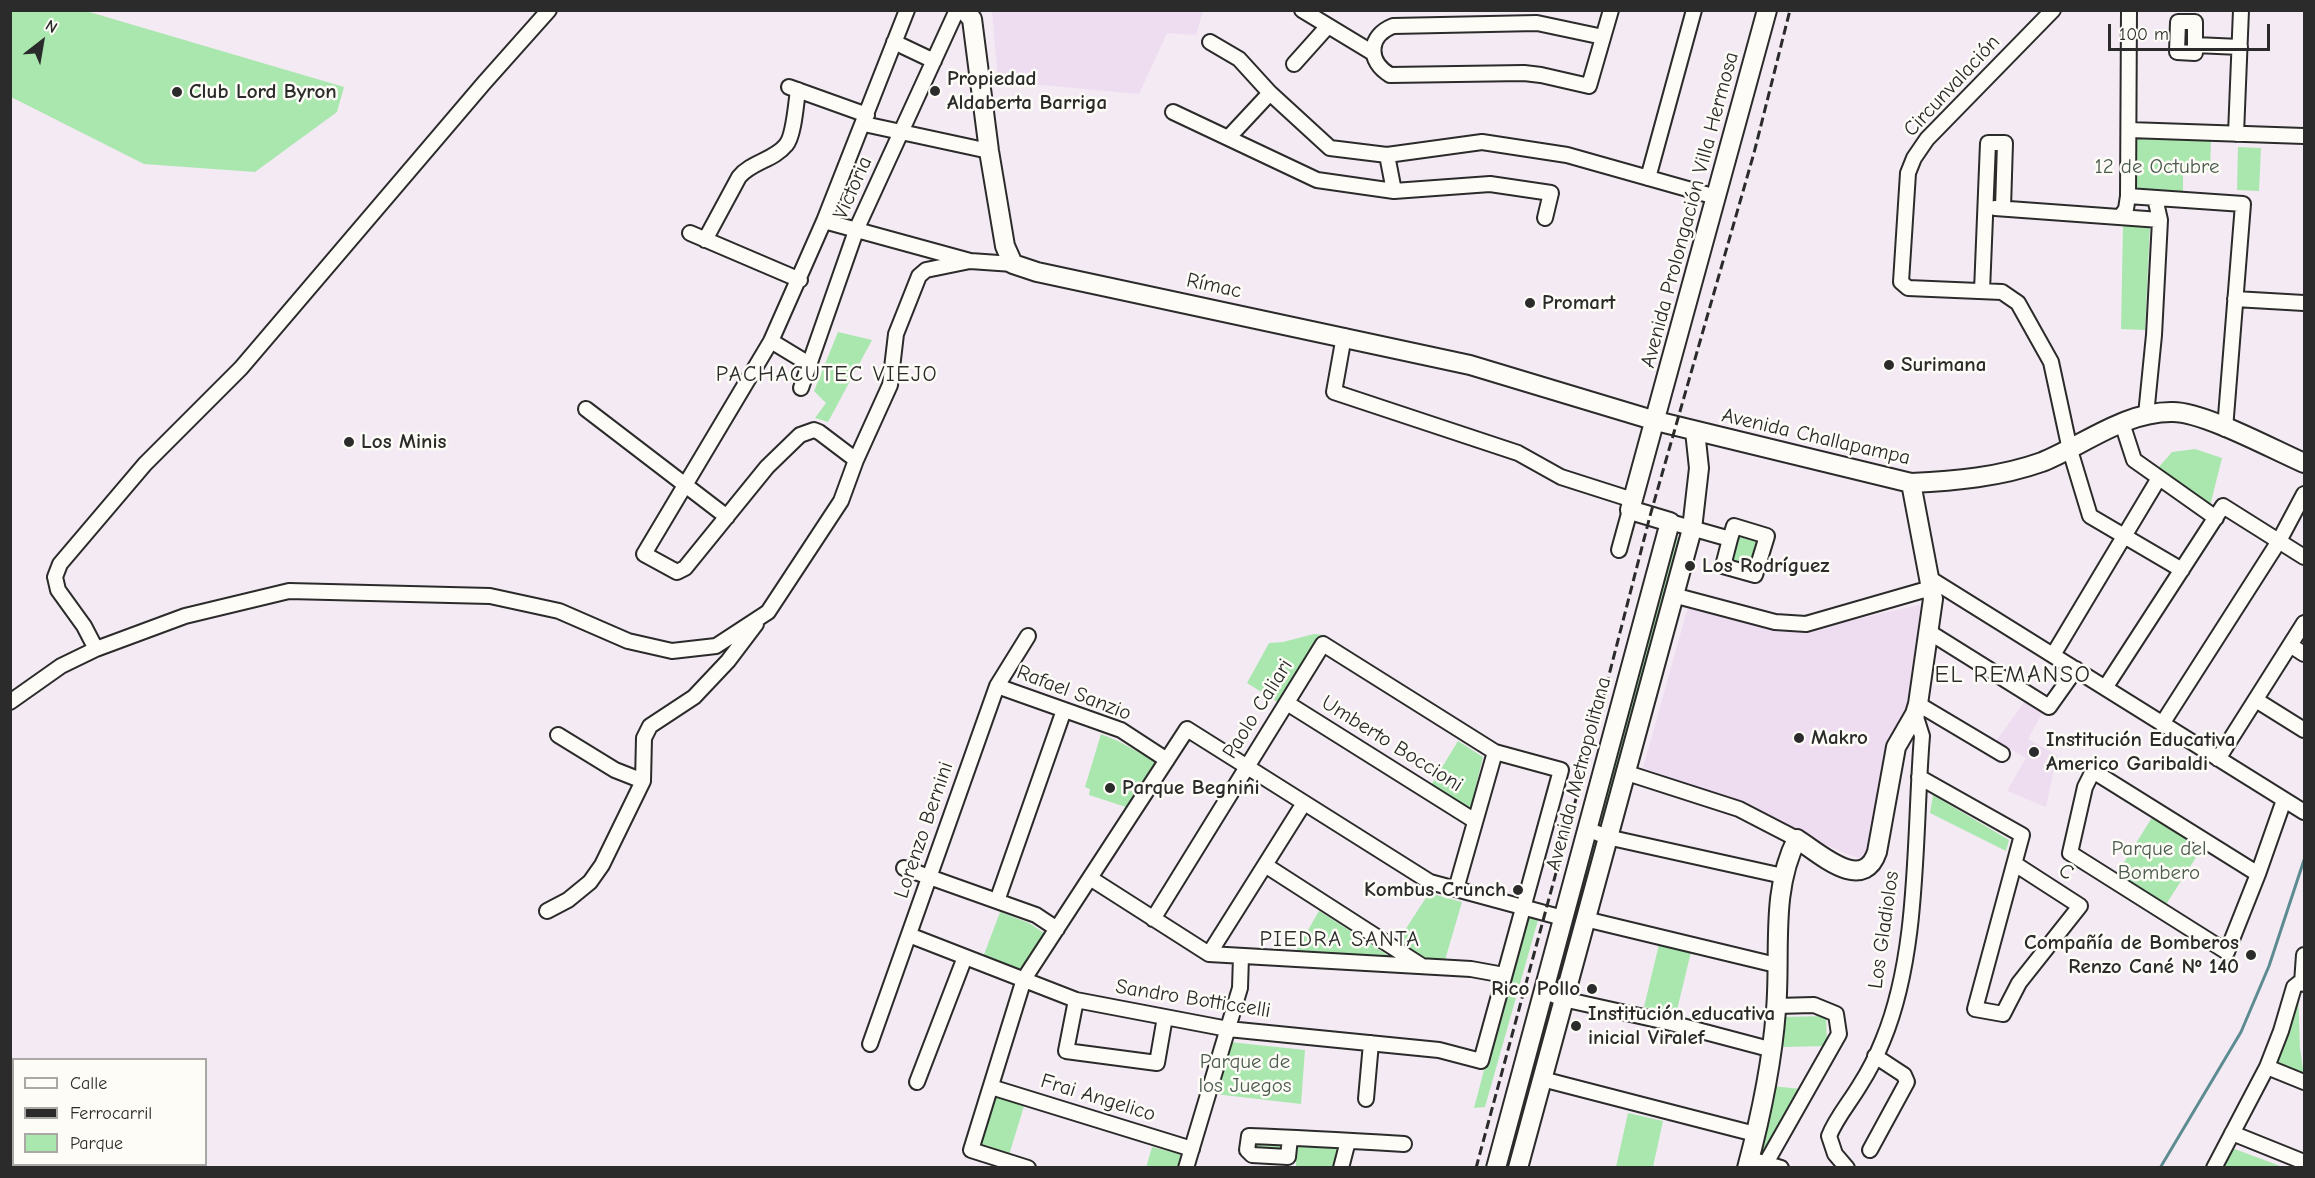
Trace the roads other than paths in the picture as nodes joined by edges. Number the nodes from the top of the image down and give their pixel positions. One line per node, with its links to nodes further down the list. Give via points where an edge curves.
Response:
1 (549, 10): 88 (street, via 241,368 145,464 60,564 55,577 58,590)
2 (907, 10): 14 (street)
3 (957, 10): 19 (street, Victoria)
4 (964, 10): 29 (street, via 972,19)
5 (1302, 10): 12 (street)
6 (1611, 10): 13 (street)
7 (1694, 10): 31 (street)
8 (1767, 10): 34 (street, Avenida Prolongación Villa Hermosa)
9 (2053, 10): 48 (street, Circunvalación, via 1927,139 1908,173 1901,282 1908,288)
10 (2129, 10): 24 (street)
11 (2241, 10): 17 (street)
12 (1328, 26): 18 (street); 20 (street)
13 (1603, 37): 18 (street, via 1537,23 1394,26 1379,35); 18 (street, via 1589,86 1524,73 1390,75 1375,62)
14 (894, 42): 19 (street); 23 (street)
15 (1210, 42): 21 (street, via 1239,59)
16 (2195, 45): 17 (street)
17 (2240, 47): 26 (street)
18 (1373, 53)
19 (934, 61): 25 (street, Victoria)
20 (1294, 64)
21 (1270, 93): 28 (street); 30 (street, via 1330,148)
22 (1173, 112): 28 (street)
23 (866, 120): 25 (street); 41 (street); 44 (street, via 794,88 786,146 745,170)
24 (2129, 130): 26 (street); 33 (street)
25 (901, 133): 29 (street); 42 (street, Victoria)
26 (2236, 134): 27 (street)
27 (2304, 136)
28 (1228, 138): 32 (street, via 1317,180)
29 (989, 151): 46 (street, via 1005,246)
30 (1387, 154): 31 (street, via 1482,142 1567,155); 32 (street)
31 (1648, 178): 34 (street)
32 (1394, 191): 39 (street, via 1490,184 1551,194)
33 (2128, 196): 35 (street); 38 (street)
34 (1716, 197): 57 (street, Avenida Prolongación Villa Hermosa)
35 (2155, 198): 40 (street); 49 (street, via 2242,204)
36 (1986, 207): 37 (street); 37 (street, via 1988,143 2005,143); 48 (street)
37 (2003, 208): 38 (street)
38 (2122, 215): 40 (street)
39 (1545, 218)
40 (2160, 220): 56 (street)
41 (824, 221): 42 (street); 47 (street)
42 (857, 228): 45 (street); 53 (street, Victoria)
43 (690, 233): 44 (street)
44 (705, 240): 47 (street)
45 (970, 261): 46 (street); 63 (street, via 926,270 919,276 896,334 890,385)
46 (1013, 264): 51 (street, Rímac)
47 (800, 280): 52 (street)
48 (1982, 291): 62 (street, Circunvalación, via 2002,292 2018,303 2051,362)
49 (2235, 299): 50 (street); 59 (street)
50 (2304, 303)
51 (1344, 336): 57 (street, Rímac, via 1470,365); 70 (street, via 1334,392 1518,453 1561,477)
52 (771, 341): 53 (street); 68 (street)
53 (809, 364): 54 (street, Victoria)
54 (801, 388)
55 (586, 409): 68 (street)
56 (2146, 415): 58 (street, Avenida Challapampa); 59 (street, Avenida Challapampa, via 2174,412)
57 (1656, 421): 60 (street, Avenida Challapampa); 70 (street)
58 (2122, 423): 62 (street, Avenida Challapampa); 66 (street, via 2134,460)
59 (2226, 429): 64 (street, Avenida Challapampa)
60 (1695, 431): 61 (street, Avenida Challapampa); 65 (street, Avenida Metropolitana)
61 (1716, 437): 65 (street, Avenida Metropolitana); 67 (street, Avenida Challapampa)
62 (2070, 450): 67 (street, Avenida Challapampa, via 2013,471); 75 (street, Circunvalación, via 2090,516)
63 (856, 460): 71 (street, via 819,432 807,431 767,467); 83 (street, via 841,501)
64 (2304, 463)
65 (1699, 468): 74 (street, Avenida Metropolitana)
66 (2158, 478): 72 (street); 75 (street)
67 (1911, 483): 81 (street)
68 (685, 484): 71 (street); 71 (street, via 644,554 677,572 685,568)
69 (2304, 494): 77 (street)
70 (1631, 505): 73 (street); 78 (street)
71 (728, 517)
72 (2216, 518): 77 (street, via 2226,506); 80 (street)
73 (1670, 522): 74 (street); 114 (street, Avenida Metropolitana)
74 (1692, 529): 76 (street); 82 (street, Avenida Metropolitana)
75 (2124, 535): 80 (street, Circunvalación); 90 (street)
76 (1730, 539)
77 (2280, 541): 79 (street); 99 (street)
78 (1619, 550)
79 (2304, 557)
80 (2182, 570): 93 (street)
81 (1930, 583): 82 (street, via 1821,621 1798,624 1775,622); 85 (street, via 1933,599); 90 (street)
82 (1673, 595): 107 (street, Avenida Metropolitana)
83 (763, 615): 88 (street, via 716,646 672,651 628,641 559,611 490,596 289,591 185,616); 109 (street, via 694,697 650,726 644,738)
84 (2304, 623): 87 (street)
85 (1929, 632): 91 (street, via 2049,707); 97 (street)
86 (1028, 636): 92 (street, Lorenzo Bernini)
87 (2290, 645): 89 (street); 94 (street)
88 (96, 649): 95 (street, via 61,666)
89 (2304, 654)
90 (2053, 655): 91 (street)
91 (2076, 669): 93 (street)
92 (997, 686): 98 (street, Rafael Sanzio); 122 (street, Lorenzo Bernini)
93 (2105, 688): 99 (street)
94 (2256, 700): 100 (street); 104 (street)
95 (10, 702)
96 (1287, 703): 102 (street, Paolo Caliari, via 1323,644); 106 (street, Paolo Caliari); 113 (street, Umberto Boccioni)
97 (1917, 709): 103 (street); 108 (street, Los Gladiolos, via 1922,736); 116 (street, via 1896,747 1877,852 1869,866 1859,871 1843,868)
98 (1064, 710): 105 (street, Rafael Sanzio, via 1121,730); 125 (street)
99 (2162, 724): 104 (street)
100 (2304, 730)
101 (558, 735): 109 (street, via 615,770)
102 (1496, 752): 113 (street); 126 (street, via 1560,770)
103 (2002, 754)
104 (2218, 759): 110 (street)
105 (1167, 760): 106 (street, via 1187,729); 123 (street)
106 (1247, 767): 111 (street); 128 (street, Paolo Caliari)
107 (1624, 772): 115 (street, Avenida Metropolitana); 116 (street, via 1739,809)
108 (1919, 777): 117 (street, via 2022,835); 151 (street, Los Gladiolos, via 1906,951 1898,996)
109 (643, 781): 127 (street, via 621,830 590,882)
110 (2284, 800): 112 (street); 120 (street)
111 (1304, 803): 118 (street); 124 (street, via 1430,882)
112 (2304, 812)
113 (1476, 821): 124 (street)
114 (1587, 829): 115 (street); 129 (street, Avenida Metropolitana)
115 (1607, 837): 121 (street); 130 (street, Avenida Metropolitana)
116 (1797, 839): 121 (street)
117 (2015, 864): 117 (street, C, via 1976,1009 2003,1014 2019,983 2079,906)
118 (1265, 865): 133 (street); 138 (street)
119 (904, 868): 122 (street)
120 (2258, 874): 120 (street, via 2093,771 2092,771 2071,854 2226,952)
121 (1783, 876): 137 (street)
122 (930, 877): 125 (street); 132 (street, Lorenzo Bernini)
123 (1090, 878): 128 (street); 131 (street)
124 (1456, 889): 126 (street)
125 (997, 901): 131 (street, via 1036,915)
126 (1523, 907): 129 (street); 139 (street)
127 (547, 911)
128 (1153, 918): 133 (street)
129 (1563, 918): 142 (street, Avenida Metropolitana)
130 (1585, 919): 137 (street); 143 (street, Avenida Metropolitana)
131 (1057, 929): 140 (street)
132 (909, 935): 136 (street, Sandro Botticcelli); 149 (street, Lorenzo Bernini)
133 (1209, 954): 135 (street)
134 (2304, 955): 141 (street)
135 (1241, 956): 138 (street); 147 (street, via 1240,988)
136 (965, 957): 140 (street, Sandro Botticcelli); 154 (street)
137 (1776, 965): 145 (street)
138 (1422, 966): 139 (street)
139 (1504, 975): 148 (street, Sandro Botticcelli, via 1481,1061 1439,1050)
140 (1024, 980): 144 (street, Sandro Botticcelli); 156 (street)
141 (2303, 983): 152 (street, via 2294,987)
142 (1544, 991): 143 (street); 166 (street, Avenida Metropolitana)
143 (1563, 999): 150 (street); 153 (street, Avenida Metropolitana)
144 (1076, 1000): 146 (street, Sandro Botticcelli); 146 (street, via 1066,1051 1157,1063)
145 (1776, 1006): 150 (street); 167 (street, via 1814,1005 1836,1014 1839,1034)
146 (1165, 1017): 147 (street, Sandro Botticcelli)
147 (1228, 1029): 148 (street, Sandro Botticcelli); 163 (street)
148 (1371, 1043): 157 (street)
149 (870, 1044)
150 (1773, 1050): 159 (street)
151 (1875, 1056): 164 (street, via 1904,1074 1907,1082); 173 (street, Los Gladiolos, via 1829,1136 1835,1154)
152 (2267, 1067): 155 (street); 158 (street)
153 (1542, 1079): 159 (street); 171 (street, Avenida Metropolitana)
154 (917, 1082)
155 (2304, 1082)
156 (991, 1087): 163 (street, Frai Angelico); 168 (street, via 971,1150)
157 (1366, 1098)
158 (2232, 1133): 165 (street); 174 (street)
159 (1755, 1134): 167 (street)
160 (1290, 1138): 161 (street)
161 (1348, 1141): 162 (street); 170 (street)
162 (1404, 1144)
163 (1192, 1149): 169 (street)
164 (1870, 1150)
165 (2304, 1162)
166 (1497, 1163): 171 (street)
167 (1754, 1163): 172 (street)
168 (1028, 1167)
169 (1186, 1167)
170 (1341, 1167)
171 (1518, 1167)
172 (1781, 1167)
173 (1847, 1167)
174 (2214, 1167)

